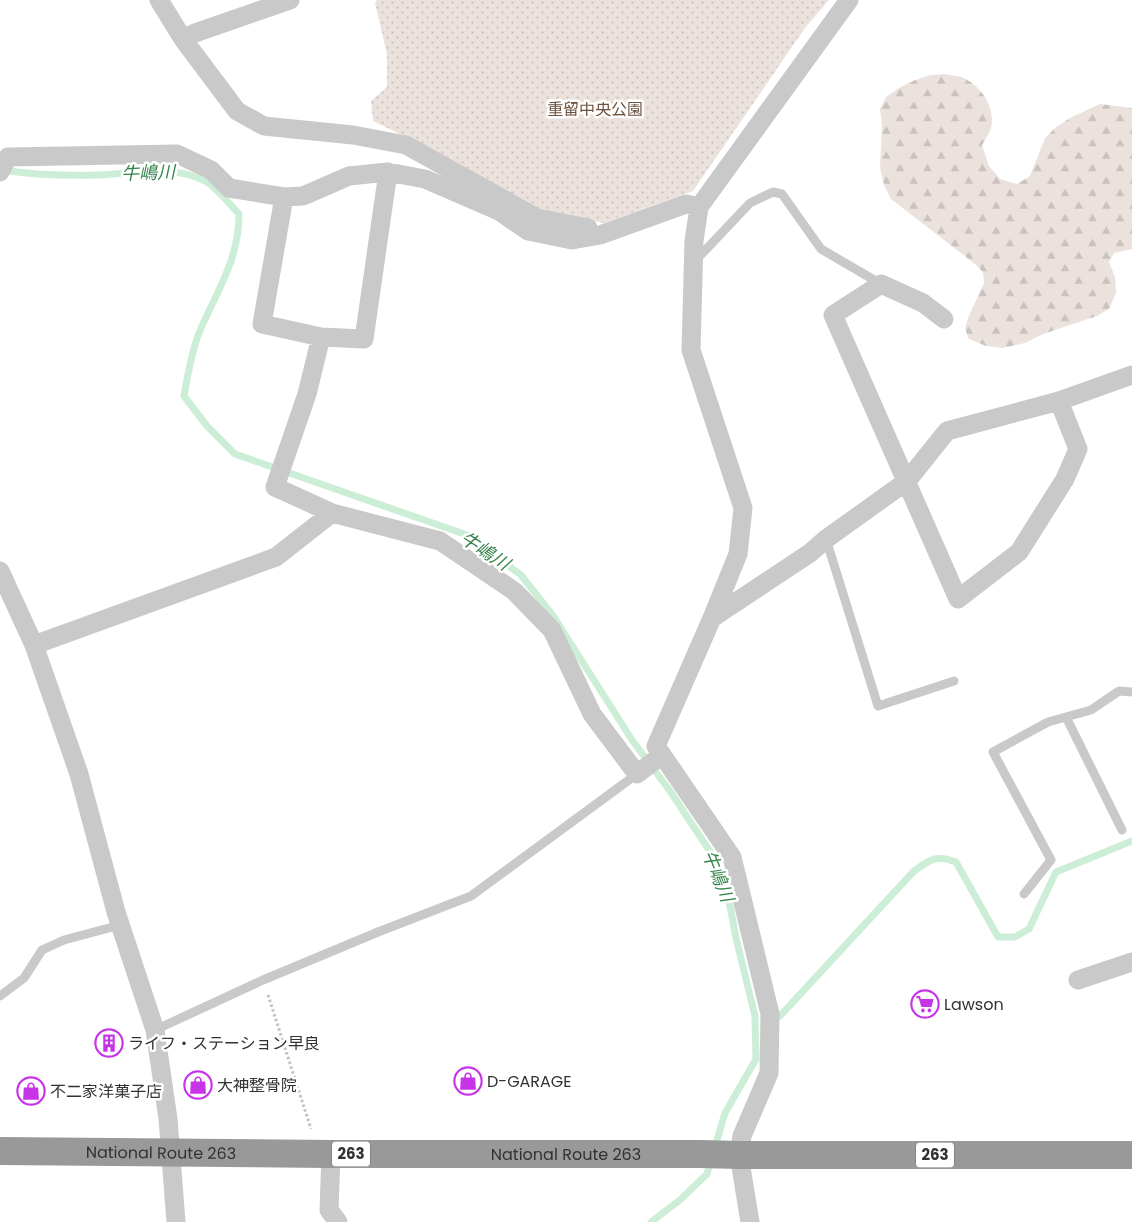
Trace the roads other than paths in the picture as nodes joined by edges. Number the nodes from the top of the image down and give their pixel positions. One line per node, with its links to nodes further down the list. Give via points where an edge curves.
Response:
1 (159, 0): 4 (street)
2 (290, 0): 4 (street, via 195,33)
3 (849, 0): 8 (street)
4 (184, 40): 9 (street, via 236,111 264,126 353,135 406,145 537,218 588,228)
5 (4, 164): 7 (street, via 177,154 211,170 229,188)
6 (388, 172): 7 (street, via 349,176 303,196); 9 (street, via 425,179 499,211 528,231 572,240); 13 (street, via 364,339)
7 (284, 197): 13 (street, via 262,324)
8 (699, 207): 9 (street, via 686,204); 10 (street)
9 (591, 236)
10 (694, 262): 11 (lane, via 750,203 773,192 782,194 821,249); 20 (street, via 691,350 744,508 738,554)
11 (881, 284): 12 (street, via 923,303); 16 (street, via 833,315)
12 (944, 318)
13 (321, 337): 17 (street, via 307,394 275,487)
14 (1132, 375): 15 (street)
15 (1059, 401): 16 (street, via 948,430); 16 (street, via 1078,449 1066,479 1019,552 958,599)
16 (907, 481): 18 (street)
17 (332, 513): 21 (street, via 276,557); 26 (street, via 440,541 514,591 552,630 592,714)
18 (826, 539): 20 (street); 22 (lane, via 878,706)
19 (0, 571): 21 (street)
20 (712, 618): 25 (street, via 656,746)
21 (34, 645): 29 (street, via 79,774)
22 (954, 681)
23 (1132, 692): 24 (lane, via 1119,691 1092,710)
24 (1066, 717): 27 (lane); 28 (lane, via 1048,722 993,752 1051,860)
25 (662, 755): 26 (street); 37 (street, via 732,856 770,1014 769,1073 742,1136)
26 (637, 774): 33 (lane, via 471,896 263,980)
27 (1122, 830)
28 (1024, 894)
29 (120, 924): 32 (lane, via 64,940 42,950 24,978); 33 (street)
30 (1132, 962): 31 (street)
31 (1078, 980)
32 (0, 996)
33 (155, 1030): 35 (street)
34 (0, 1151): 35 (highway, National Route 263 / 263)
35 (170, 1152): 36 (highway, National Route 263 / 263); 39 (street)
36 (321, 1153): 37 (highway, National Route 263 / 263); 40 (street, via 329,1210)
37 (739, 1155): 38 (highway, National Route 263 / 263); 41 (street)
38 (1132, 1155)
39 (176, 1222)
40 (338, 1222)
41 (750, 1222)

